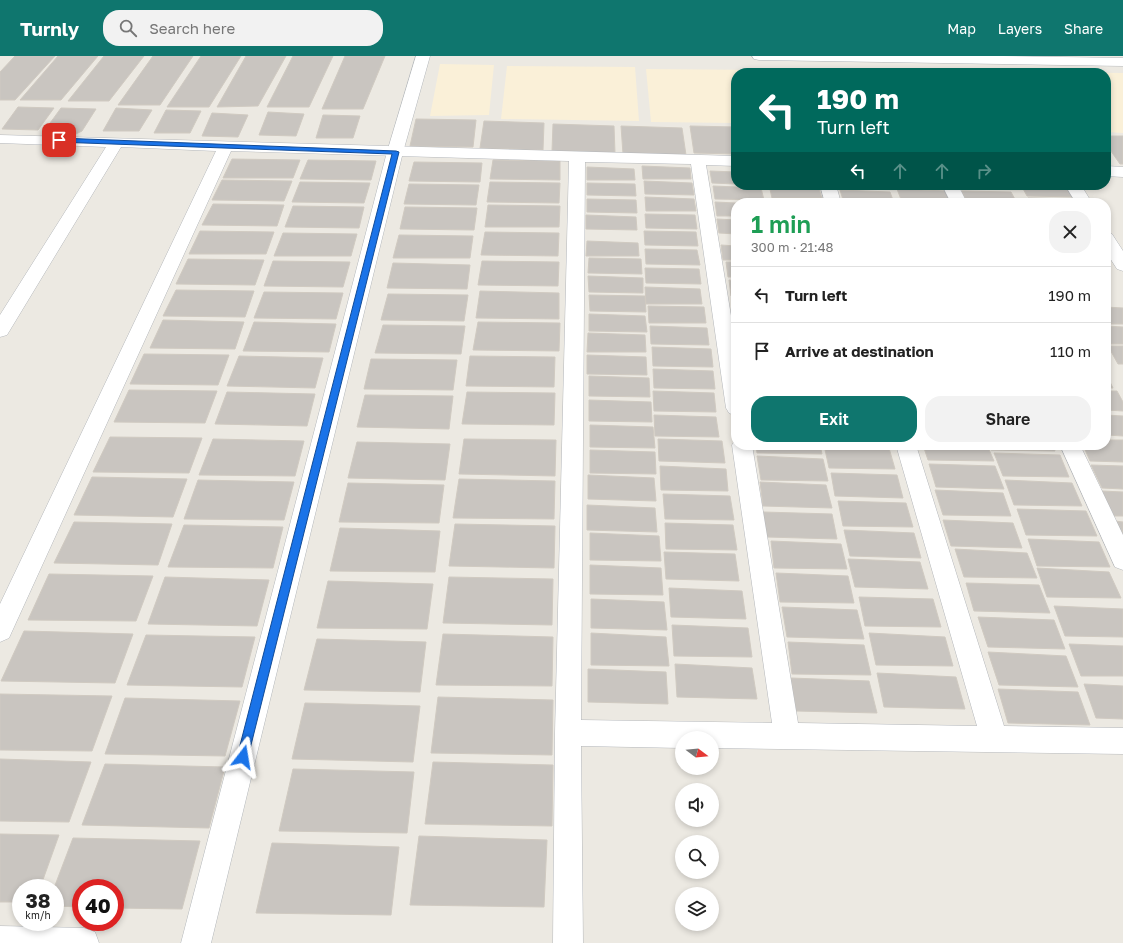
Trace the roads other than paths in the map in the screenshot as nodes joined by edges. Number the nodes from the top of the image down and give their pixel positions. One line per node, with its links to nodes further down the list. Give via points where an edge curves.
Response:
1 (423, 56): 8 (street)
2 (759, 56): 3 (street)
3 (920, 57): 4 (street)
4 (1123, 62)
5 (0, 139): 6 (street)
6 (117, 142): 7 (street); 16 (street)
7 (225, 147): 8 (street); 22 (street)
8 (396, 152): 9 (street); 29 (street)
9 (577, 157): 10 (street); 23 (street)
10 (698, 160): 11 (street); 17 (street)
11 (731, 161)
12 (1111, 171): 13 (street)
13 (1123, 172)
14 (1111, 246): 15 (street)
15 (1123, 265)
16 (0, 330)
17 (731, 375)
18 (743, 450): 24 (street)
19 (908, 450): 25 (street)
20 (1072, 450): 21 (street)
21 (1123, 560)
22 (0, 630)
23 (568, 733): 24 (street); 30 (street)
24 (787, 736): 25 (street)
25 (995, 740): 26 (street)
26 (1123, 741)
27 (0, 941): 28 (street)
28 (84, 943)
29 (196, 943)
30 (568, 943)

